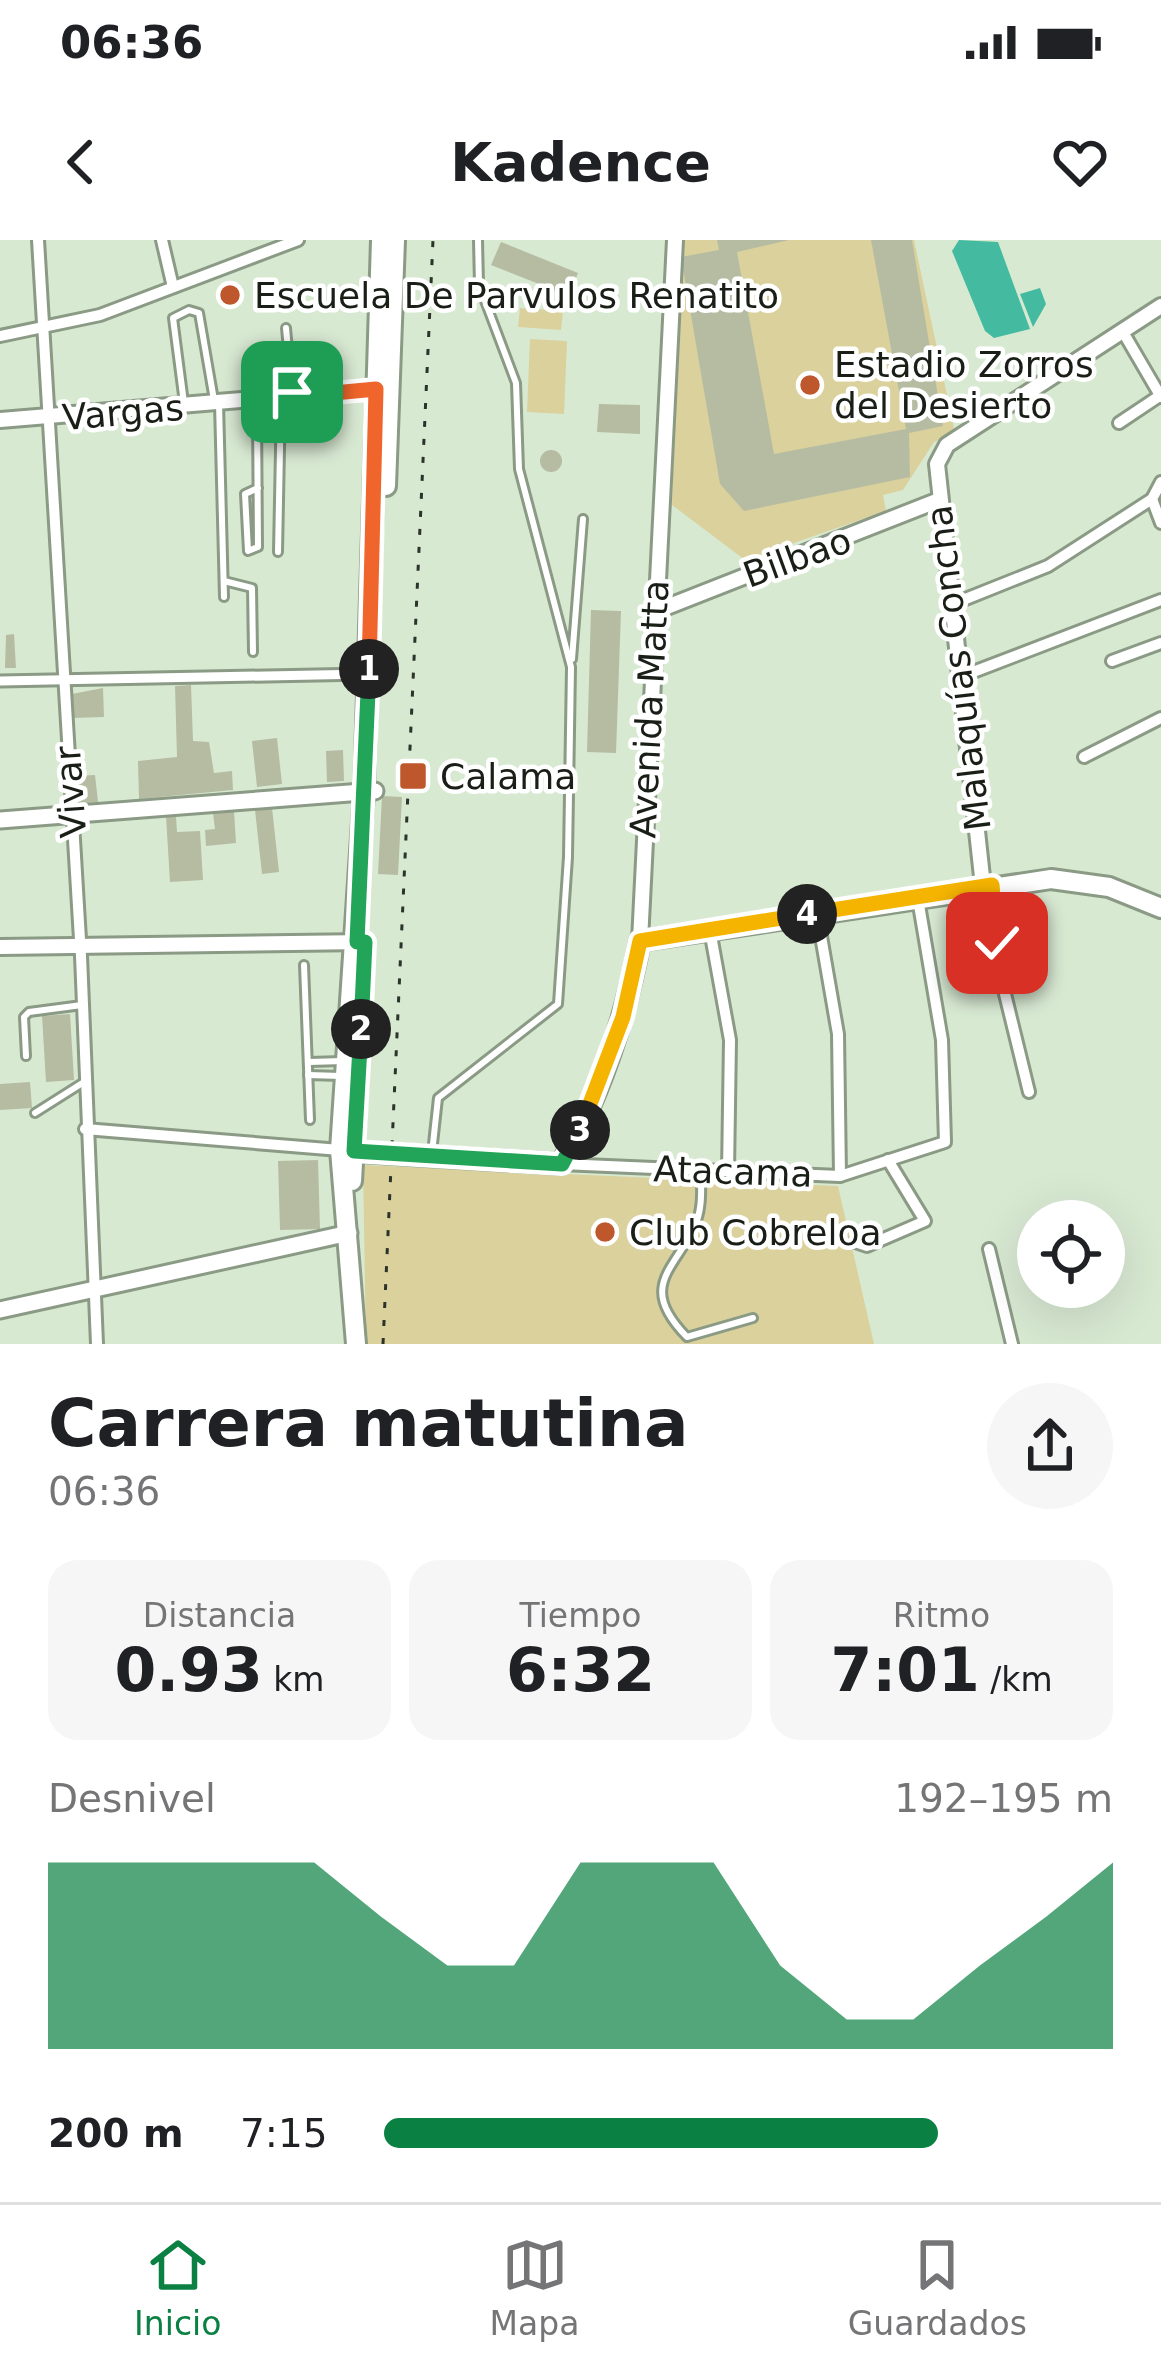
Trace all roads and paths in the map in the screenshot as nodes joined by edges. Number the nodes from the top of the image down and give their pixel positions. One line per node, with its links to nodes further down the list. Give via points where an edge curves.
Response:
1 (38, 240): 11 (street, Vivar)
2 (163, 240): 8 (street)
3 (298, 240): 8 (street)
4 (381, 240): 14 (main road)
5 (395, 240): 14 (main road)
6 (478, 240): 38 (lane, via 479,285 515,383 519,469)
7 (675, 240): 34 (street, Avenida Matta)
8 (173, 287): 11 (street)
9 (1161, 306): 12 (street)
10 (286, 328): 16 (lane)
11 (44, 331): 13 (street); 20 (street, Vivar)
12 (1123, 332): 15 (street); 26 (street, Malaquías Concha, via 942,452)
13 (0, 335)
14 (382, 388): 16 (street, Vargas); 39 (main road); 45 (main road)
15 (1161, 395): 22 (street)
16 (287, 397): 17 (street, Vargas); 29 (lane)
17 (257, 400): 18 (street, Vargas); 24 (lane)
18 (217, 404): 19 (street, Vargas); 19 (lane, via 199,313 189,310 173,319); 30 (lane)
19 (185, 406): 20 (street, Vargas)
20 (49, 418): 21 (street, Vargas); 41 (street, Vivar)
21 (0, 420)
22 (1119, 424)
23 (1161, 482): 25 (street)
24 (258, 488): 24 (lane, via 258,547 248,551 245,494)
25 (1152, 499): 28 (street); 33 (street, via 1048,566)
26 (939, 500): 33 (street, Malaquías Concha); 34 (street, Bilbao)
27 (583, 519): 38 (lane)
28 (1161, 524)
29 (278, 552)
30 (224, 581): 31 (lane); 36 (lane, via 252,587)
31 (224, 597)
32 (1161, 600): 40 (street)
33 (952, 604): 40 (street, Malaquías Concha)
34 (654, 612): 53 (street, Avenida Matta)
35 (1161, 643): 37 (street)
36 (253, 652)
37 (1112, 661)
38 (571, 667): 69 (lane, via 558,1004 438,1098)
39 (369, 674): 41 (street); 45 (main road)
40 (960, 677): 48 (street, Malaquías Concha)
41 (62, 680): 42 (street); 46 (street, Vivar)
42 (0, 681)
43 (1161, 718): 44 (street)
44 (1084, 757)
45 (370, 791): 46 (main road); 54 (main road)
46 (72, 814): 47 (main road); 55 (street, Vivar)
47 (0, 820)
48 (988, 885): 49 (main road); 50 (main road, via 1079,881); 64 (street, via 996,957)
49 (918, 896): 51 (main road); 70 (street, Atacama, via 942,1040 945,1142)
50 (1161, 908)
51 (817, 913): 52 (main road); 74 (street, via 838,1034)
52 (710, 930): 53 (main road); 73 (street, via 730,1040)
53 (640, 941): 71 (main road, Avenida Matta, via 592,1106)
54 (361, 942): 55 (street); 61 (main road); 68 (main road)
55 (80, 945): 56 (street); 58 (street, Vivar)
56 (0, 947)
57 (304, 965): 60 (lane)
58 (82, 1005): 59 (lane, via 29,1012); 63 (street, Vivar)
59 (26, 1056)
60 (308, 1062): 61 (lane); 62 (lane)
61 (346, 1069): 62 (lane); 68 (main road)
62 (308, 1076): 66 (lane)
63 (84, 1082): 65 (lane); 67 (street, Vivar)
64 (1029, 1092)
65 (35, 1113)
66 (310, 1120)
67 (85, 1129): 68 (street, Atacama); 78 (street, Vivar)
68 (347, 1151): 69 (main road, Atacama); 75 (main road)
69 (431, 1155): 71 (main road, Atacama)
70 (888, 1160): 74 (street, Atacama); 76 (street, via 925,1221 867,1246)
71 (562, 1164): 72 (street, Atacama)
72 (701, 1171): 73 (street, Atacama); 80 (lane, via 701,1208 662,1275 662,1291 687,1337)
73 (728, 1172): 74 (street, Atacama)
74 (840, 1176)
75 (349, 1234): 78 (main road); 82 (main road)
76 (855, 1242)
77 (989, 1249): 83 (street)
78 (94, 1289): 79 (main road); 81 (street, Vivar)
79 (0, 1310)
80 (753, 1318)
81 (97, 1344)
82 (356, 1344)
83 (1012, 1344)

